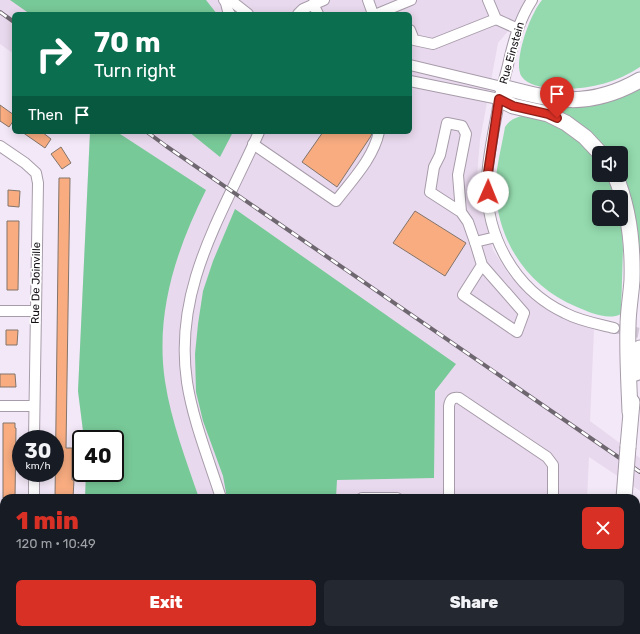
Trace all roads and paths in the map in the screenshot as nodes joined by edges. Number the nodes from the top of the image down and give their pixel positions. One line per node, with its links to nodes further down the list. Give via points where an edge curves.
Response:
1 (324, 0): 7 (street)
2 (368, 0): 11 (street)
3 (411, 0): 12 (street)
4 (488, 0): 13 (street)
5 (532, 0): 14 (street, Rue Einstein)
6 (225, 1): 8 (street); 9 (street, via 234,3)
7 (315, 9): 10 (street, via 303,9)
8 (228, 12)
9 (245, 12)
10 (300, 12)
11 (372, 12)
12 (382, 12)
13 (496, 19): 14 (street); 15 (street, via 433,44 414,40)
14 (518, 29): 19 (street, Rue Einstein)
15 (412, 35)
16 (412, 66): 19 (street)
17 (640, 80): 19 (highway, via 620,91 578,100)
18 (412, 81): 19 (street)
19 (500, 93): 24 (highway, via 513,106 548,114 566,123); 27 (street, Rue Einstein, via 487,179)
20 (257, 134): 22 (street)
21 (379, 134): 22 (street, via 367,161 336,201)
22 (253, 144): 40 (street, via 207,242 197,270 186,332 187,382)
23 (0, 146): 31 (street, Rue De Joinville, via 36,173 38,183)
24 (593, 146)
25 (618, 182): 36 (highway, via 630,227 632,249 628,326)
26 (461, 212): 26 (street, via 430,192 434,167 440,155 447,123 462,126 466,134 458,175); 28 (street, via 468,222)
27 (496, 237): 28 (street); 32 (street, Rue Einstein, via 506,259 518,276 542,300 566,314)
28 (475, 242): 29 (street)
29 (482, 265): 29 (street, via 463,295 517,332 524,313)
30 (0, 311): 31 (street)
31 (35, 311): 35 (street, Rue De Joinville)
32 (614, 328)
33 (640, 348): 36 (highway)
34 (0, 406): 35 (street)
35 (34, 406): 37 (street, Rue De Joinville)
36 (630, 412): 43 (highway, bridge)
37 (34, 430)
38 (34, 482): 39 (street)
39 (34, 494)
40 (220, 494)
41 (449, 494): 42 (street, via 449,406 455,397 547,457 553,465)
42 (553, 494)
43 (624, 494)

